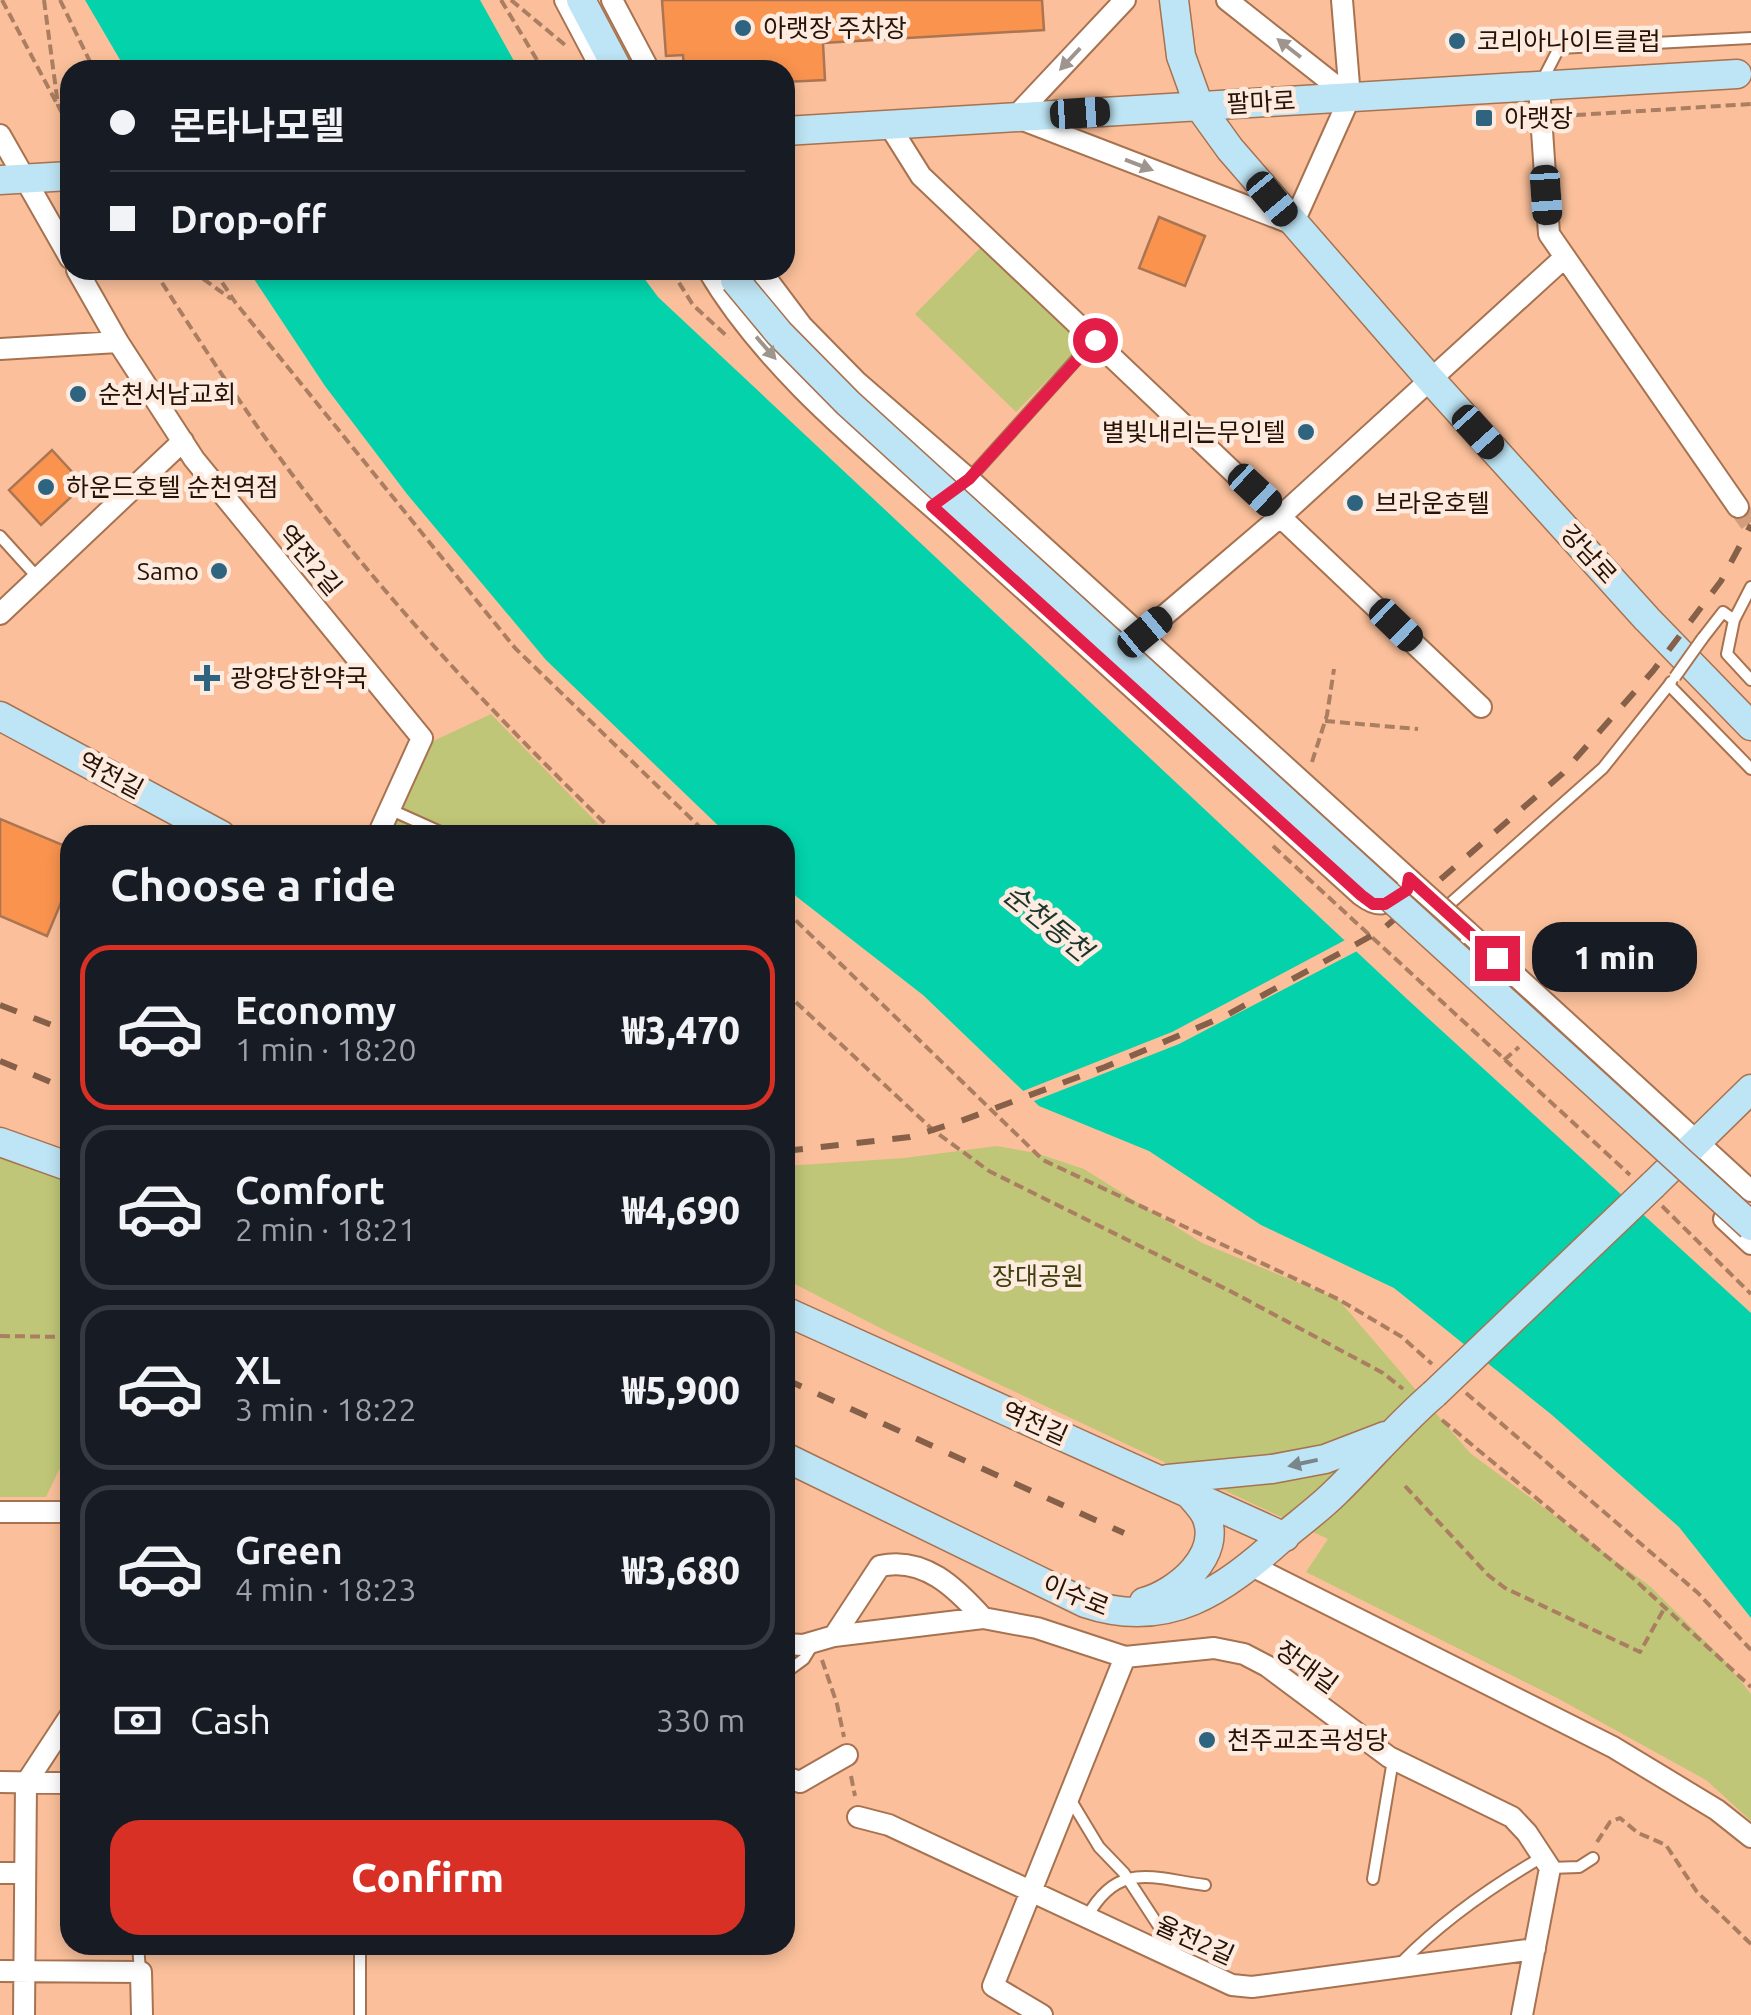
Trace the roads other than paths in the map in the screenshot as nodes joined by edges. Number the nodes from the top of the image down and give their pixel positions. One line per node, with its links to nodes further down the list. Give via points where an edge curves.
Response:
1 (566, 0): 10 (street)
2 (581, 0): 11 (main road)
3 (594, 0): 12 (main road)
4 (612, 0): 13 (street)
5 (1124, 0): 18 (street, one-way to 18)
6 (1174, 0): 17 (main road, 강남로, via 1181,56)
7 (1227, 0): 16 (street, one-way to 7)
8 (1342, 0): 16 (street)
9 (1751, 38): 15 (lane, via 1559,48)
10 (597, 60)
11 (613, 60)
12 (625, 60)
13 (645, 60)
14 (1738, 74): 15 (main road, 팔마로)
15 (1539, 86): 16 (main road, 팔마로); 26 (street, via 1548,234)
16 (1350, 97): 17 (main road, 팔마로); 24 (street)
17 (1199, 106): 18 (main road, 팔마로); 24 (main road, 강남로)
18 (1015, 117): 19 (main road, 팔마로); 24 (street, one-way to 24)
19 (890, 124): 20 (main road, 팔마로); 32 (street, via 921,176)
20 (795, 130)
21 (0, 135): 23 (street)
22 (60, 177): 23 (main road)
23 (12, 179): 25 (street)
24 (1293, 224): 35 (main road, 강남로)
25 (60, 244)
26 (1564, 257): 35 (street); 39 (street)
27 (83, 280): 33 (street, 역전2길)
28 (715, 280): 38 (street, one-way to 38, via 772,356)
29 (736, 280): 68 (main road, bridge, via 848,403)
30 (751, 280): 67 (main road, via 854,396)
31 (768, 280): 37 (street, via 856,381)
32 (1095, 340): 37 (lane); 40 (street)
33 (118, 342): 34 (street); 36 (street, 역전2길)
34 (0, 349)
35 (1430, 380): 40 (street); 52 (main road, 강남로)
36 (183, 441): 42 (street); 54 (street, 역전2길, via 422,738)
37 (969, 479): 38 (lane); 46 (street)
38 (932, 506): 47 (street)
39 (1738, 507)
40 (1282, 516): 46 (street); 50 (street)
41 (0, 536): 42 (lane)
42 (38, 578): 44 (street)
43 (1751, 587): 45 (lane)
44 (0, 614)
45 (1734, 620): 48 (lane, via 1727,654); 49 (lane, bridge, via 1724,612)
46 (1140, 637): 47 (street); 58 (street)
47 (1108, 665): 58 (street, via 1373,904 1407,890)
48 (1751, 680)
49 (1672, 681): 53 (lane); 59 (lane, via 1603,768)
50 (1482, 707)
51 (0, 716): 55 (main road, 역전길)
52 (1751, 726)
53 (1751, 769)
54 (389, 809): 56 (street, 역전2길); 57 (lane)
55 (202, 825)
56 (382, 825)
57 (425, 825)
58 (1409, 878): 59 (street, bridge)
59 (1443, 909): 60 (street, bridge)
60 (1468, 932): 63 (street); 65 (street, via 1457,933 1435,954)
61 (1751, 1089): 63 (main road)
62 (0, 1142): 64 (main road)
63 (1698, 1142): 65 (main road); 66 (street)
64 (60, 1163)
65 (1661, 1177): 69 (street); 71 (main road, 이수로, bridge)
66 (1751, 1191)
67 (1751, 1211)
68 (1751, 1226)
69 (1751, 1244)
70 (795, 1315): 73 (main road, 역전길)
71 (1396, 1432): 73 (main road, one-way to 73, via 1325,1459); 76 (main road, 이수로)
72 (795, 1462): 78 (main road, 이수로)
73 (1174, 1485): 76 (main road, 역전길); 78 (main road, via 1205,1514 1206,1553 1163,1596)
74 (0, 1512): 75 (street)
75 (60, 1512)
76 (1284, 1536): 77 (main road, 이수로)
77 (1252, 1566): 78 (main road, 이수로, via 1205,1597 1166,1610 1132,1614); 93 (street, via 1613,1747)
78 (1084, 1603)
79 (983, 1618): 80 (street); 80 (street, via 942,1579 899,1561 880,1566); 82 (street)
80 (825, 1639): 81 (street); 83 (lane)
81 (795, 1643)
82 (1125, 1657): 86 (street, 장대길, via 1214,1648 1244,1654); 91 (street)
83 (795, 1666)
84 (60, 1731): 89 (street)
85 (848, 1755): 87 (street)
86 (1393, 1759): 95 (street, 장대길, via 1512,1817); 99 (lane)
87 (795, 1780)
88 (0, 1782): 89 (street)
89 (26, 1782): 90 (street); 97 (street)
90 (60, 1784)
91 (1070, 1798): 98 (lane); 101 (street)
92 (858, 1817): 101 (street, 율전2길, via 889,1825)
93 (1751, 1837)
94 (1594, 1858): 95 (lane, via 1579,1867)
95 (1547, 1862): 103 (street); 107 (lane, via 1508,1876)
96 (0, 1873): 97 (street)
97 (25, 1873): 109 (street)
98 (1127, 1878): 100 (lane); 102 (lane, via 1104,1891); 106 (lane, via 1158,1925 1180,1939)
99 (1374, 1879)
100 (1205, 1885)
101 (1032, 1893): 102 (street, 율전2길); 114 (street, via 993,1986)
102 (1087, 1918): 106 (street, 율전2길)
103 (1535, 1949): 107 (street, 율전2길); 115 (street)
104 (139, 1955): 110 (lane)
105 (360, 1955): 113 (lane)
106 (1172, 1957): 107 (street, 율전2길, via 1252,1987)
107 (1395, 1968)
108 (0, 1971): 109 (street)
109 (24, 1971): 110 (street); 111 (street)
110 (140, 1972): 112 (street)
111 (24, 2015)
112 (142, 2015)
113 (360, 2015)
114 (1042, 2015)
115 (1522, 2015)

